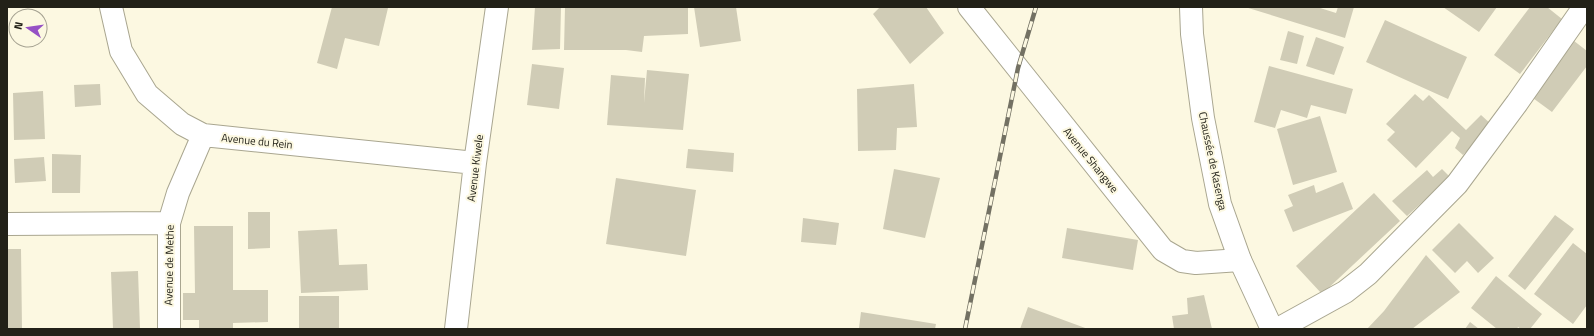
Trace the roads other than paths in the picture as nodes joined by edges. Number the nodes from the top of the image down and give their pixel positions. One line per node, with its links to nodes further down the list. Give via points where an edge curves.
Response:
1 (111, 7): 6 (street, Avenue du Rein, via 121,51 147,94 182,124)
2 (497, 7): 7 (street, Avenue Kiwele)
3 (969, 7): 10 (street, Avenue Shangwe, via 1163,250 1182,262)
4 (1191, 7): 10 (street, Chaussée de Kasenga, via 1203,118 1220,204)
5 (1584, 7): 14 (street, via 1456,184 1362,279 1345,292)
6 (203, 135): 7 (street, Avenue du Rein); 8 (street, Avenue de Methe, via 178,193)
7 (475, 163): 12 (street, Avenue Kiwele)
8 (169, 223): 9 (street); 11 (street, Avenue de Methe)
9 (7, 224)
10 (1240, 260): 13 (street, Chaussée de Kasenga)
11 (169, 329)
12 (456, 329)
13 (1272, 329)
14 (1278, 329)

